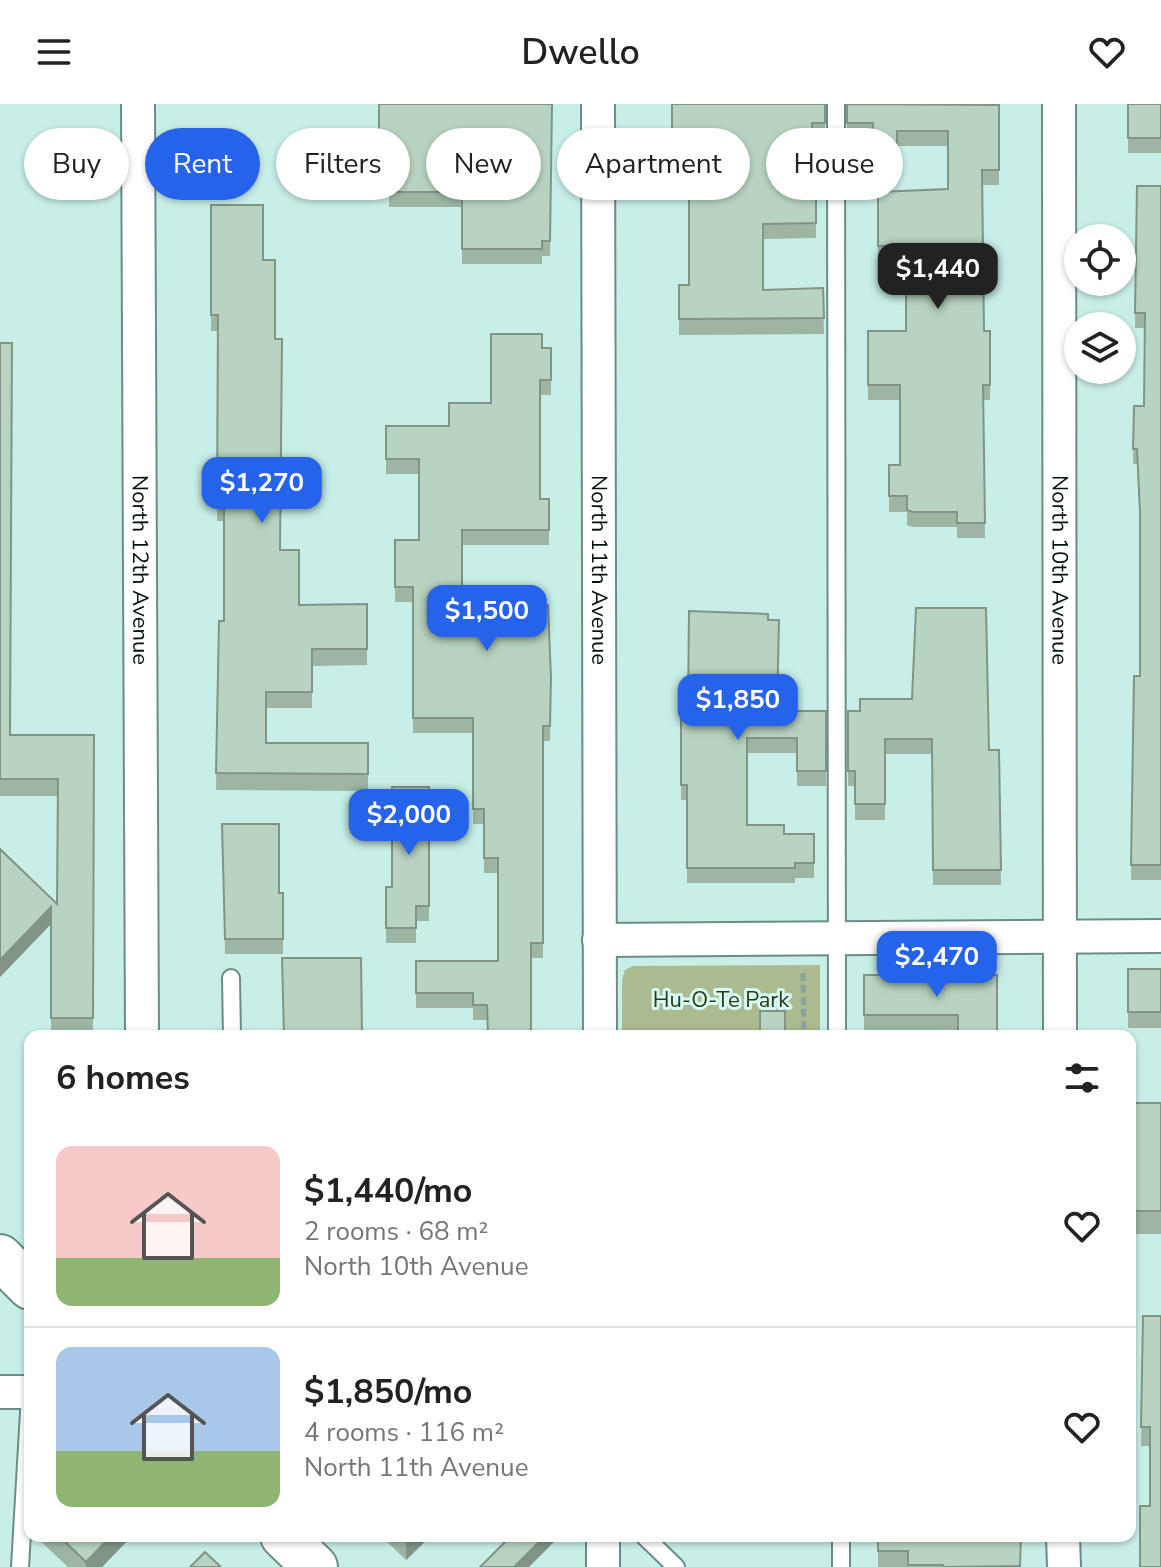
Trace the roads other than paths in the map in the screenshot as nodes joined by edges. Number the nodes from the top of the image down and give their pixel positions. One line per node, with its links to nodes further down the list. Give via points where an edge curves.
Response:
1 (138, 104): 10 (street, North 12th Avenue)
2 (598, 104): 8 (street, North 11th Avenue)
3 (836, 104): 7 (lane)
4 (1059, 104): 6 (street, North 10th Avenue)
5 (1161, 936): 6 (street)
6 (1059, 937): 7 (street); 14 (street, North 10th Avenue)
7 (838, 938): 8 (street); 13 (lane)
8 (599, 940): 12 (street, North 11th Avenue)
9 (231, 978): 11 (lane)
10 (142, 1030)
11 (232, 1030)
12 (600, 1030)
13 (837, 1030)
14 (1060, 1030)
15 (0, 1257): 16 (main road)
16 (24, 1281)
17 (0, 1392): 18 (street)
18 (24, 1393)
19 (24, 1497): 25 (lane)
20 (289, 1542): 26 (main road)
21 (603, 1542): 27 (street)
22 (650, 1542): 28 (lane)
23 (841, 1542): 29 (lane)
24 (1063, 1542): 30 (street)
25 (20, 1567)
26 (315, 1567)
27 (603, 1567)
28 (676, 1567)
29 (841, 1567)
30 (1064, 1567)

